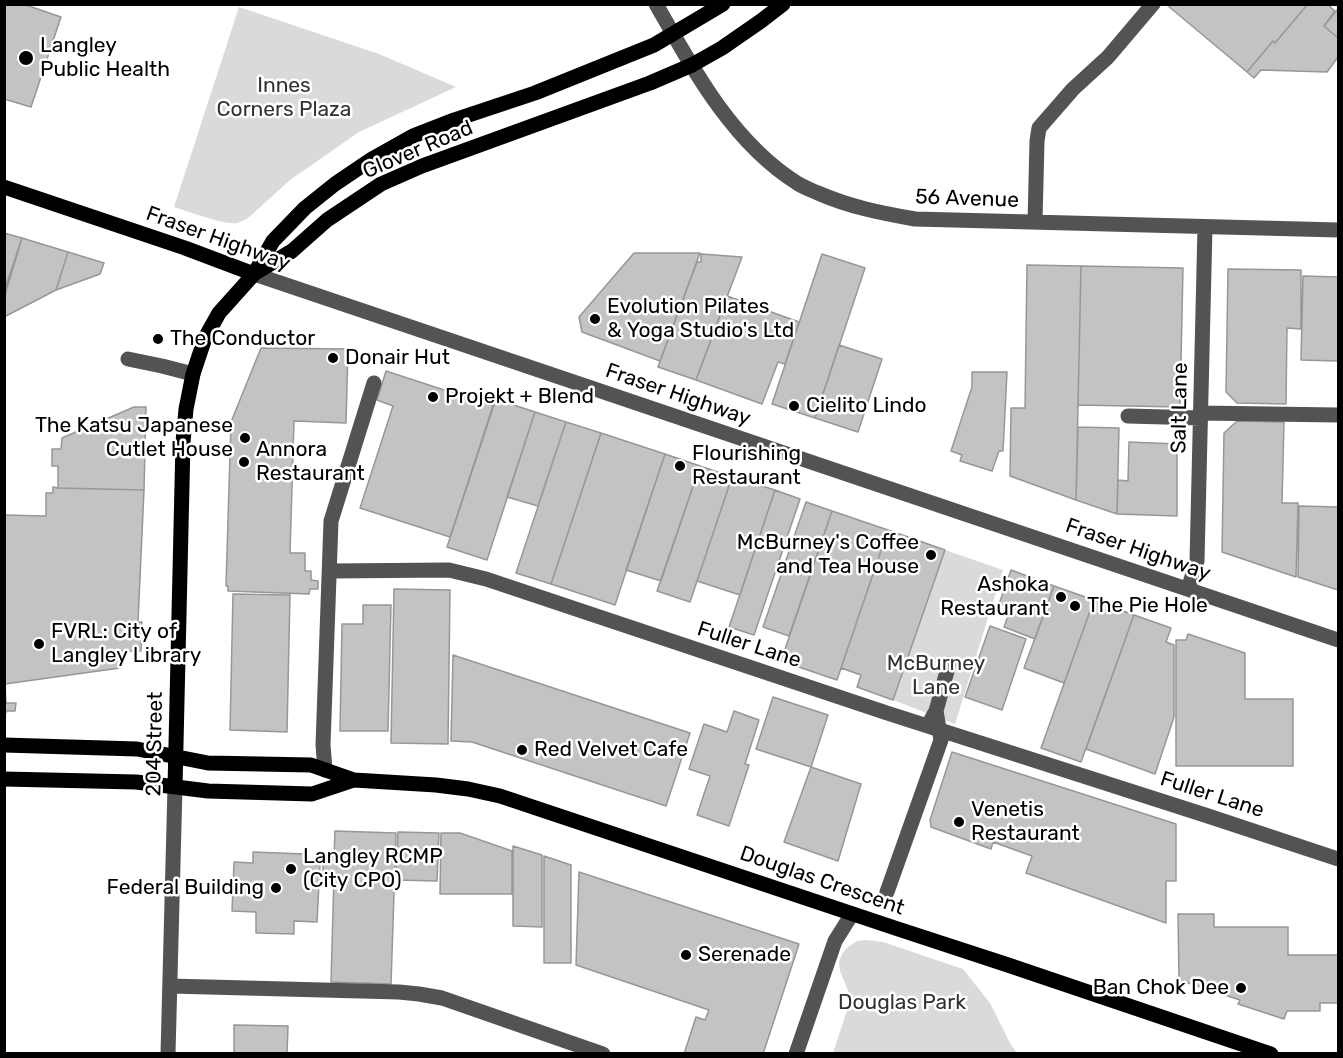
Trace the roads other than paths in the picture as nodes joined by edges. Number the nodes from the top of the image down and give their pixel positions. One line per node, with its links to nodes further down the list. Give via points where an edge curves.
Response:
1 (656, 4): 5 (street, 56 Avenue)
2 (723, 4): 5 (main road, Glover Road)
3 (783, 4): 6 (main road, Glover Road)
4 (1152, 4): 8 (street, via 1108,57 1039,128)
5 (673, 34): 6 (street, 56 Avenue); 11 (main road, Glover Road, via 535,93 413,136 372,159 306,208 273,241)
6 (692, 65): 8 (street, 56 Avenue, via 739,133 770,164 798,184 865,210 915,219); 11 (main road, Glover Road, via 381,184)
7 (4, 187): 11 (main road, Fraser Highway)
8 (1035, 222): 9 (street, 56 Avenue)
9 (1205, 227): 10 (street, 56 Avenue); 15 (street, Salt Lane)
10 (1338, 230)
11 (254, 274): 13 (main road, 204 Street, via 219,313 205,338); 19 (street, Fraser Highway)
12 (128, 359): 13 (street)
13 (193, 374): 24 (main road, 204 Street, via 183,442)
14 (374, 383): 18 (street, via 331,521)
15 (1201, 415): 16 (street); 17 (street); 19 (street, Salt Lane, via 1197,561)
16 (1338, 415)
17 (1128, 416)
18 (330, 571): 22 (street, Fuller Lane, via 449,570 477,576); 25 (street)
19 (1188, 589): 20 (street, Fraser Highway)
20 (1338, 640)
21 (949, 664): 22 (street)
22 (933, 727): 29 (street, Fuller Lane); 30 (street, via 941,740)
23 (4, 745): 24 (main road, Douglas Crescent, via 137,749)
24 (175, 755): 25 (main road, Douglas Crescent, via 208,763 311,765); 28 (main road, 204 Street)
25 (325, 770): 27 (main road, Douglas Crescent)
26 (4, 779): 28 (main road, Douglas Crescent, via 136,782)
27 (354, 780): 28 (main road, Douglas Crescent, via 312,794); 31 (main road, Douglas Crescent, via 436,785 500,796)
28 (175, 787): 32 (street, 204 Street)
29 (1338, 859)
30 (887, 892)
31 (852, 914): 35 (street, via 835,941); 36 (main road, Douglas Crescent)
32 (170, 986): 33 (street, 204 Street); 34 (street, via 419,994 442,998)
33 (168, 1053)
34 (603, 1053)
35 (796, 1053)
36 (1271, 1053)

